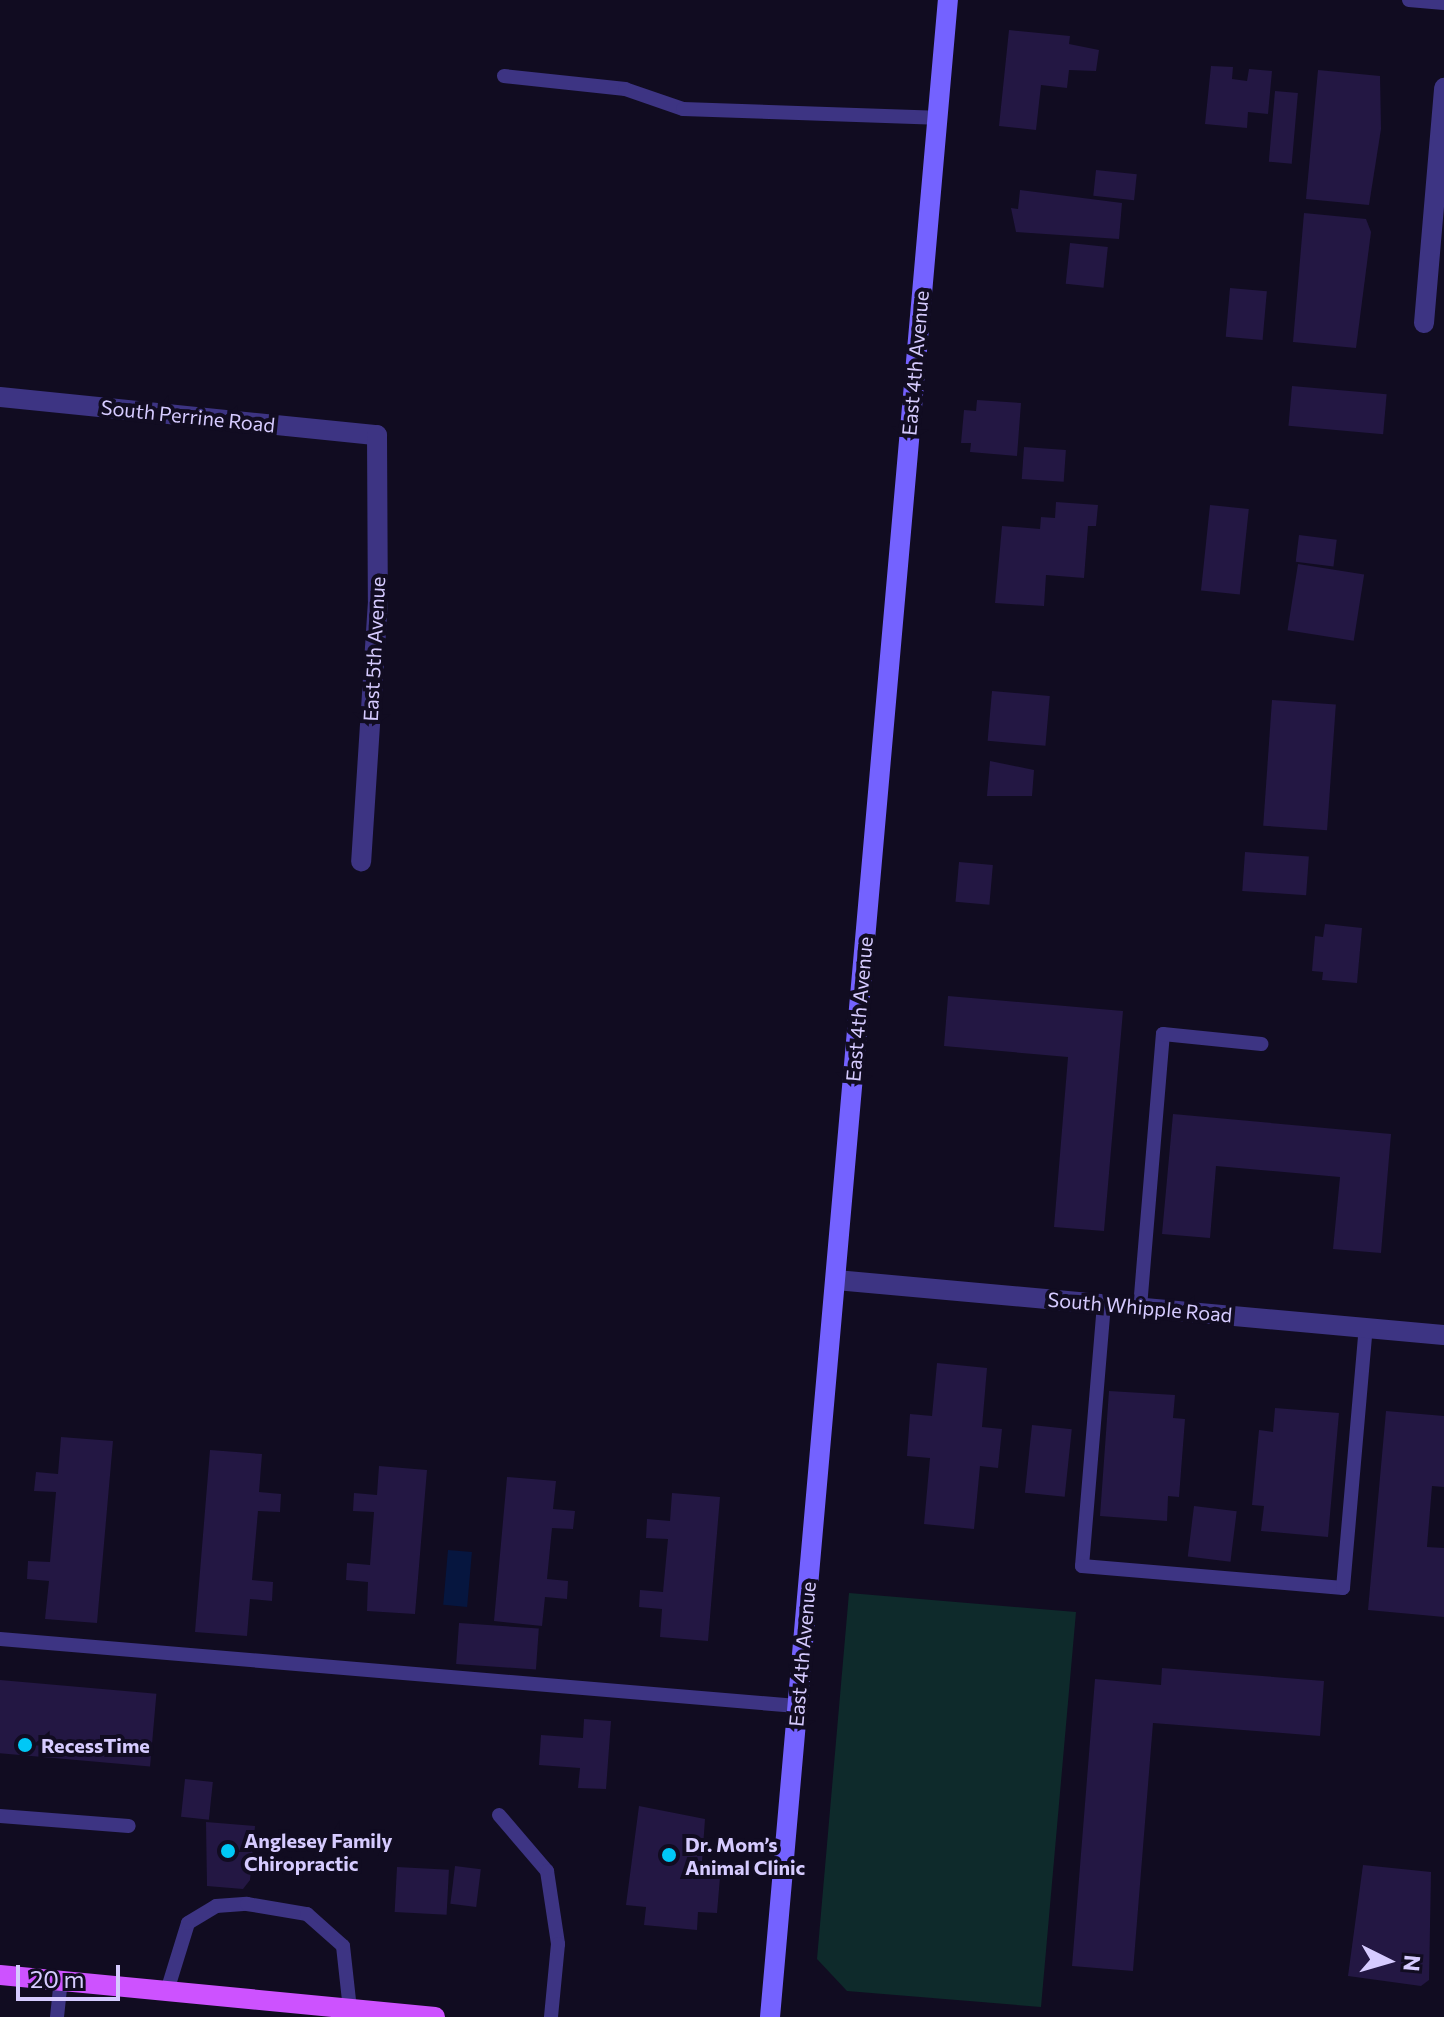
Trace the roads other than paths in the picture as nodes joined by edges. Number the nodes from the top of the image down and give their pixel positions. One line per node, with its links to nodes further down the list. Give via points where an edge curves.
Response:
1 (948, 0): 6 (street, East 4th Avenue)
2 (1409, 0): 3 (lane)
3 (1444, 3)
4 (504, 76): 6 (lane, via 625,89 683,109)
5 (1444, 88): 7 (street)
6 (936, 118): 12 (street, East 4th Avenue)
7 (1424, 323)
8 (0, 397): 9 (street, South Perrine Road)
9 (377, 435): 10 (street, East 5th Avenue, via 378,601)
10 (361, 861)
11 (1261, 1044): 14 (lane, via 1163,1034)
12 (836, 1280): 13 (street, South Whipple Road); 18 (street, East 4th Avenue)
13 (1104, 1304): 14 (street, South Whipple Road); 15 (lane, via 1082,1566 1343,1588)
14 (1140, 1307): 15 (street, South Whipple Road)
15 (1366, 1327): 16 (street, South Whipple Road)
16 (1444, 1335)
17 (0, 1639): 18 (lane)
18 (797, 1706): 29 (street, East 4th Avenue)
19 (499, 1815): 28 (lane, via 547,1871 558,1944)
20 (0, 1816): 21 (lane)
21 (129, 1826)
22 (0, 1975): 23 (main road)
23 (61, 1981): 24 (main road); 26 (lane)
24 (167, 1991): 25 (main road); 25 (lane, via 188,1923 216,1906 247,1904 307,1914 343,1946)
25 (350, 2009): 27 (main road)
26 (57, 2017)
27 (435, 2017)
28 (551, 2017)
29 (770, 2017)

